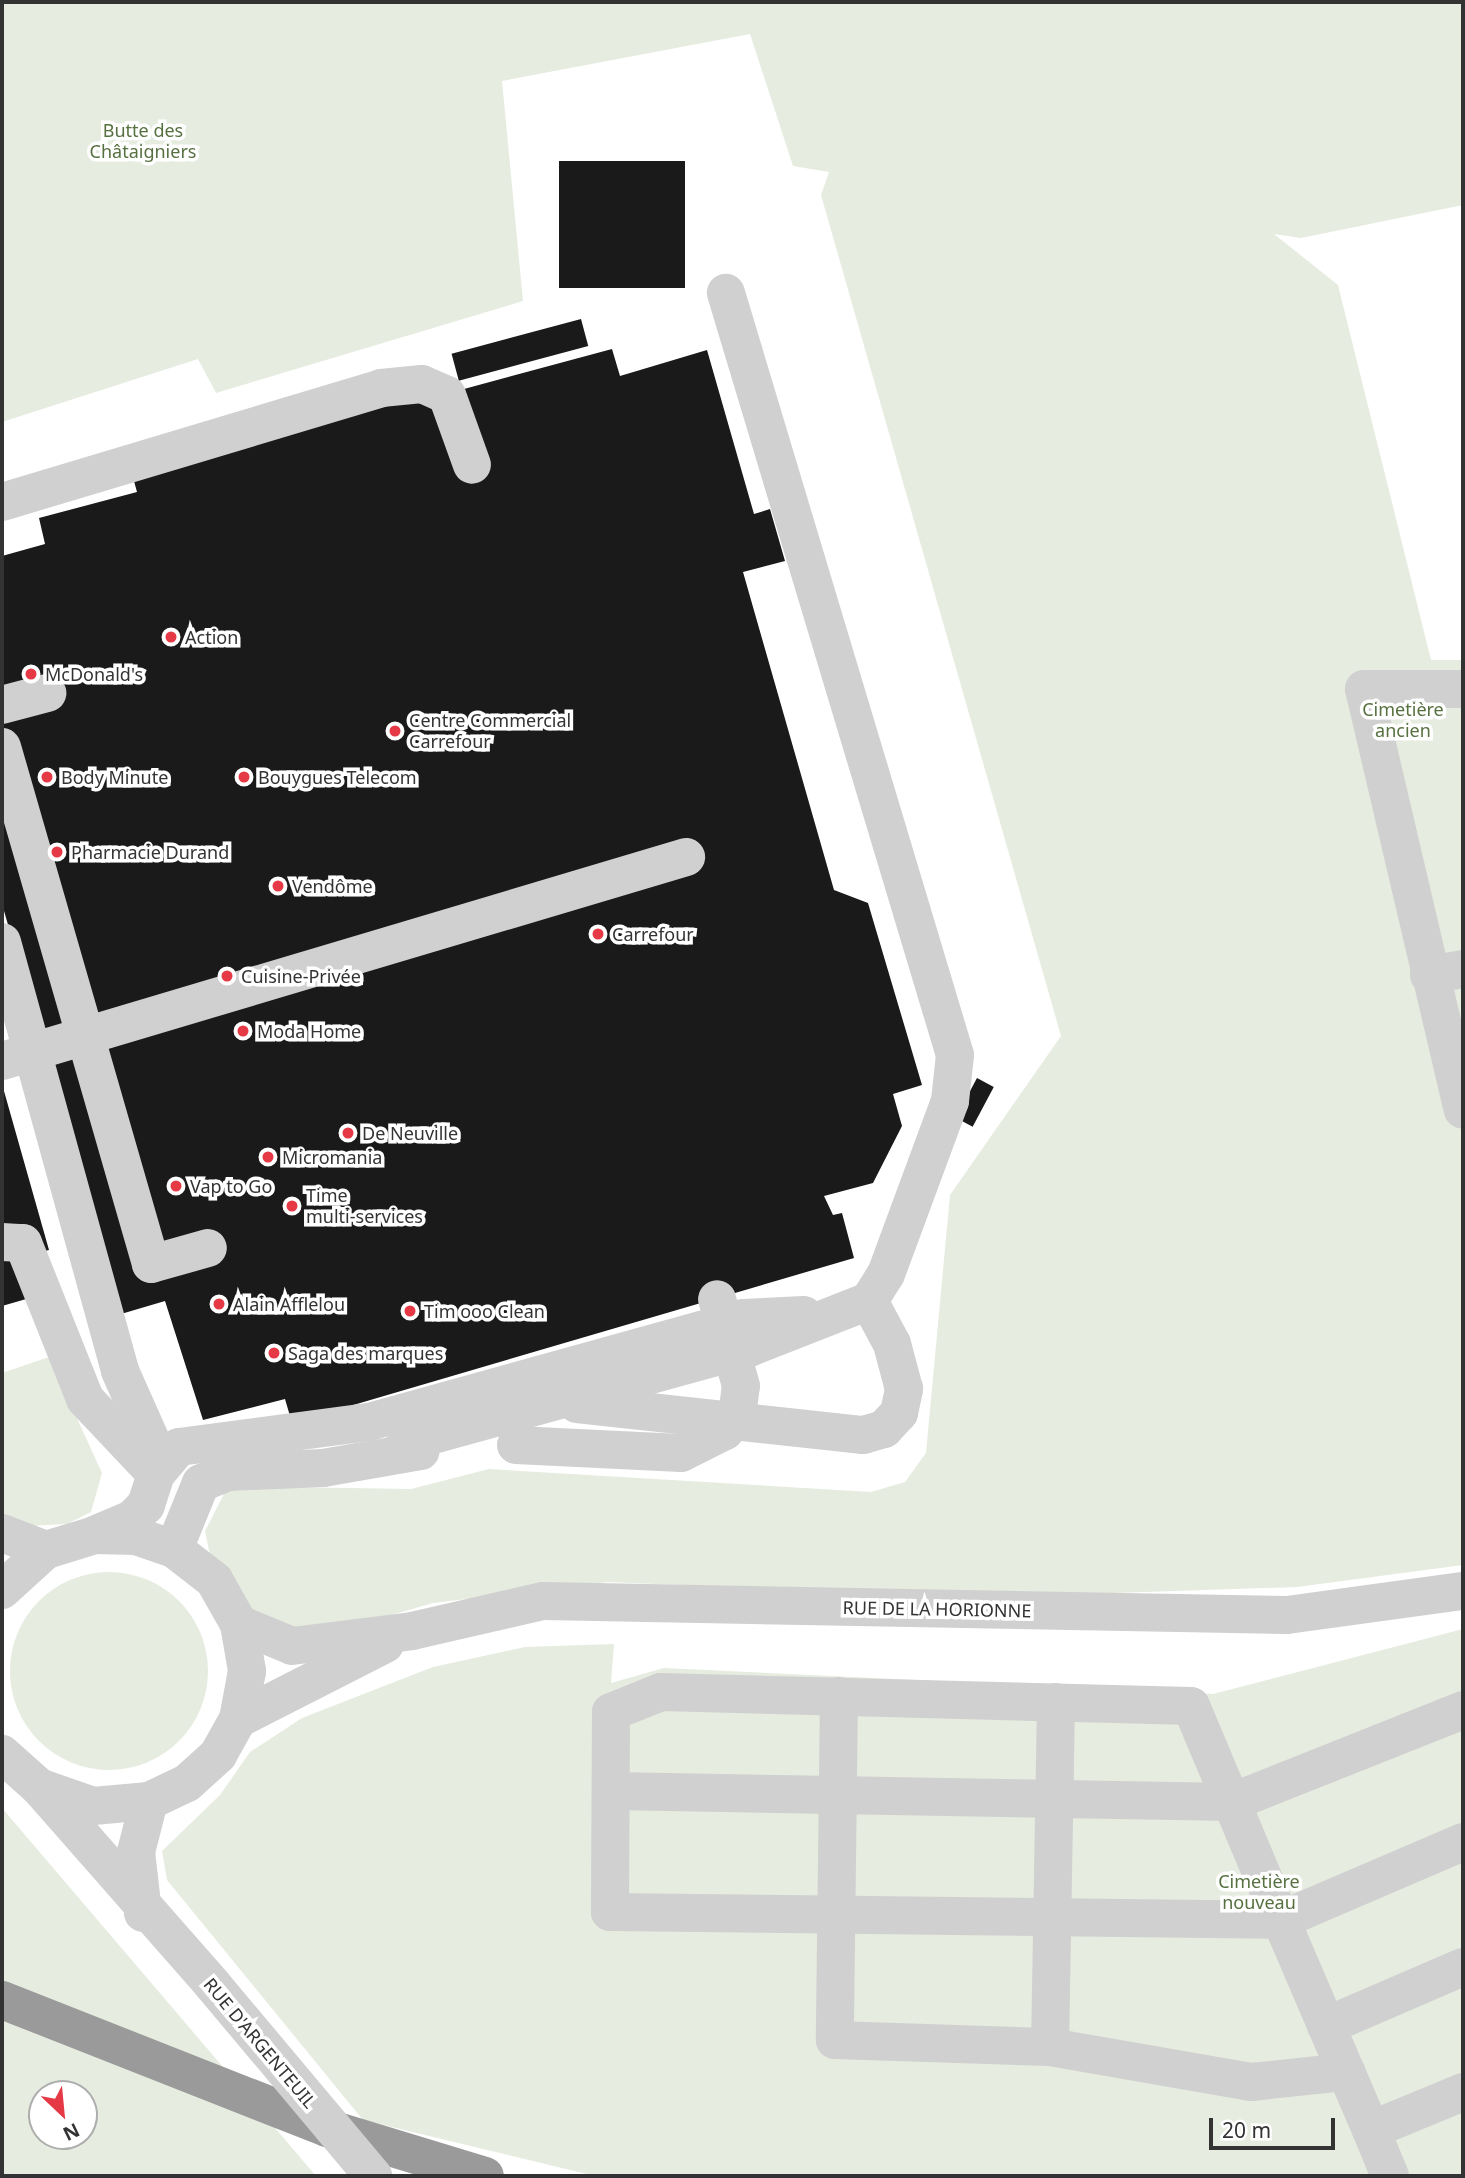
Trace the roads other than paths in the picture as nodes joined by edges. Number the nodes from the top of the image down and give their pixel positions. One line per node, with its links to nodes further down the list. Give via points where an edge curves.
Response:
1 (726, 293): 17 (street, via 955,1055 950,1101 886,1274)
2 (470, 454): 3 (street, via 447,394 422,384 381,388)
3 (2, 502)
4 (1463, 689): 10 (street, via 1364,689)
5 (47, 693): 6 (street)
6 (2, 705)
7 (2, 747): 11 (street)
8 (686, 857): 11 (street)
9 (2, 942): 20 (street, via 120,1371 153,1445)
10 (1446, 972): 13 (street)
11 (87, 1035): 12 (street, bridge); 15 (street, via 151,1264)
12 (2, 1060)
13 (1463, 1110)
14 (2, 1242): 20 (street, via 23,1243 85,1399)
15 (208, 1248)
16 (717, 1299): 19 (street, bridge, via 741,1386 738,1409 725,1431 681,1454 516,1445)
17 (852, 1308): 18 (street, via 749,1348); 18 (street, via 892,1345 904,1389 899,1413 884,1429 863,1435); 20 (street, via 743,1318 384,1419 179,1447)
18 (561, 1403): 19 (street, via 426,1437)
19 (397, 1453): 24 (street, via 323,1468 228,1472 201,1483)
20 (156, 1474): 22 (street, via 146,1505 132,1519)
21 (2, 1533): 23 (street)
22 (95, 1535): 23 (street); 24 (street, via 136,1536)
23 (46, 1549): 25 (street)
24 (174, 1549): 27 (street, via 214,1580)
25 (2, 1590)
26 (1463, 1591): 28 (street, RUE DE LA HORIONNE, via 1287,1615 543,1601)
27 (239, 1624): 28 (street, RUE DE LA HORIONNE, via 292,1646); 32 (street, via 247,1671)
28 (412, 1631): 32 (street, RUE DE LA HORIONNE)
29 (839, 1696): 30 (street); 35 (street, via 661,1692 611,1712); 36 (street)
30 (1056, 1702): 37 (street); 39 (street, via 1191,1706)
31 (1463, 1710): 39 (street)
32 (238, 1719): 38 (street, via 208,1765 187,1783)
33 (2, 1754): 34 (street)
34 (39, 1787): 38 (street, via 93,1806); 41 (street, RUE D'ARGENTEUIL)
35 (611, 1791): 36 (street); 42 (street, via 610,1912)
36 (838, 1795): 37 (street); 42 (street)
37 (1055, 1799): 39 (street); 43 (street)
38 (149, 1801): 41 (street, via 136,1853)
39 (1232, 1802): 44 (street)
40 (1463, 1842): 44 (street)
41 (143, 1913): 52 (street, RUE D'ARGENTEUIL, bridge, via 212,1984)
42 (835, 1915): 43 (street); 48 (street, via 835,2040)
43 (1053, 1917): 44 (street); 48 (street)
44 (1281, 1920): 47 (street)
45 (1463, 1967): 47 (street)
46 (2, 2000): 53 (highway, via 327,2128)
47 (1326, 2026): 49 (street)
48 (1050, 2047): 49 (street, via 1251,2082)
49 (1346, 2072): 51 (street)
50 (1463, 2092): 51 (street)
51 (1371, 2130): 54 (street)
52 (373, 2176)
53 (485, 2176)
54 (1390, 2176)

